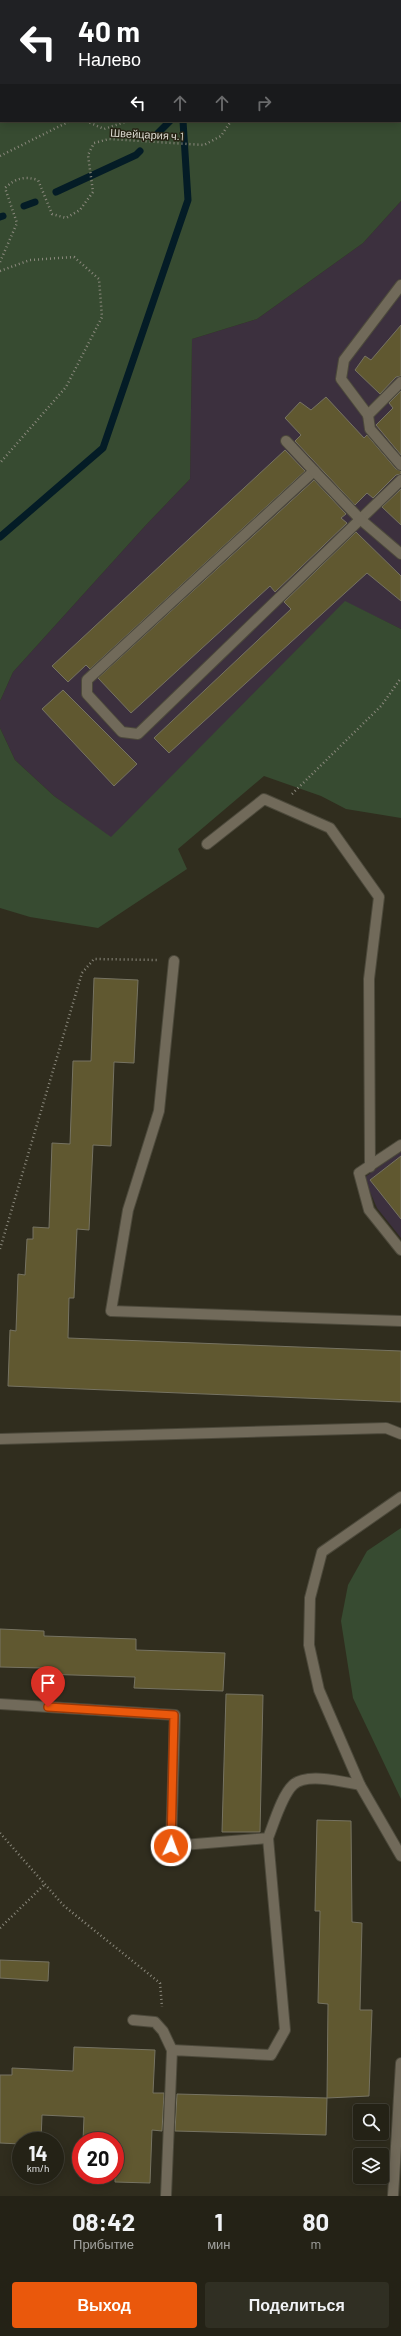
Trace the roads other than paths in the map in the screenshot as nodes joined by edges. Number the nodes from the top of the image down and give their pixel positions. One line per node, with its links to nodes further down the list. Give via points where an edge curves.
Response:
1 (401, 285): 3 (lane, via 344,360 341,378)
2 (401, 382): 3 (lane)
3 (368, 415): 5 (lane, via 370,429)
4 (286, 441): 6 (lane)
5 (401, 465)
6 (314, 471): 8 (lane); 8 (lane, via 87,680 87,694 122,732 138,734)
7 (401, 480): 8 (lane)
8 (360, 519): 9 (lane)
9 (401, 554)
10 (207, 844): 13 (lane, via 264,799 330,828 379,897 369,979)
11 (174, 961): 15 (lane, via 159,1111 128,1210 111,1311)
12 (401, 1145): 13 (lane)
13 (370, 1167): 14 (lane, via 359,1173 369,1210)
14 (401, 1250)
15 (401, 1321)
16 (401, 1434): 17 (lane, via 386,1428)
17 (0, 1439)
18 (401, 1497): 20 (lane, via 322,1552 310,1598 309,1645 319,1690)
19 (0, 1704): 21 (lane, via 174,1715 171,1846)
20 (360, 1784): 21 (lane, via 316,1779 294,1784); 22 (lane)
21 (268, 1838): 24 (lane, via 285,2030 271,2055)
22 (401, 1856)
23 (133, 2020): 24 (lane, via 155,2022 163,2031)
24 (172, 2050): 26 (lane)
25 (401, 2063): 27 (lane)
26 (166, 2196)
27 (393, 2196)

